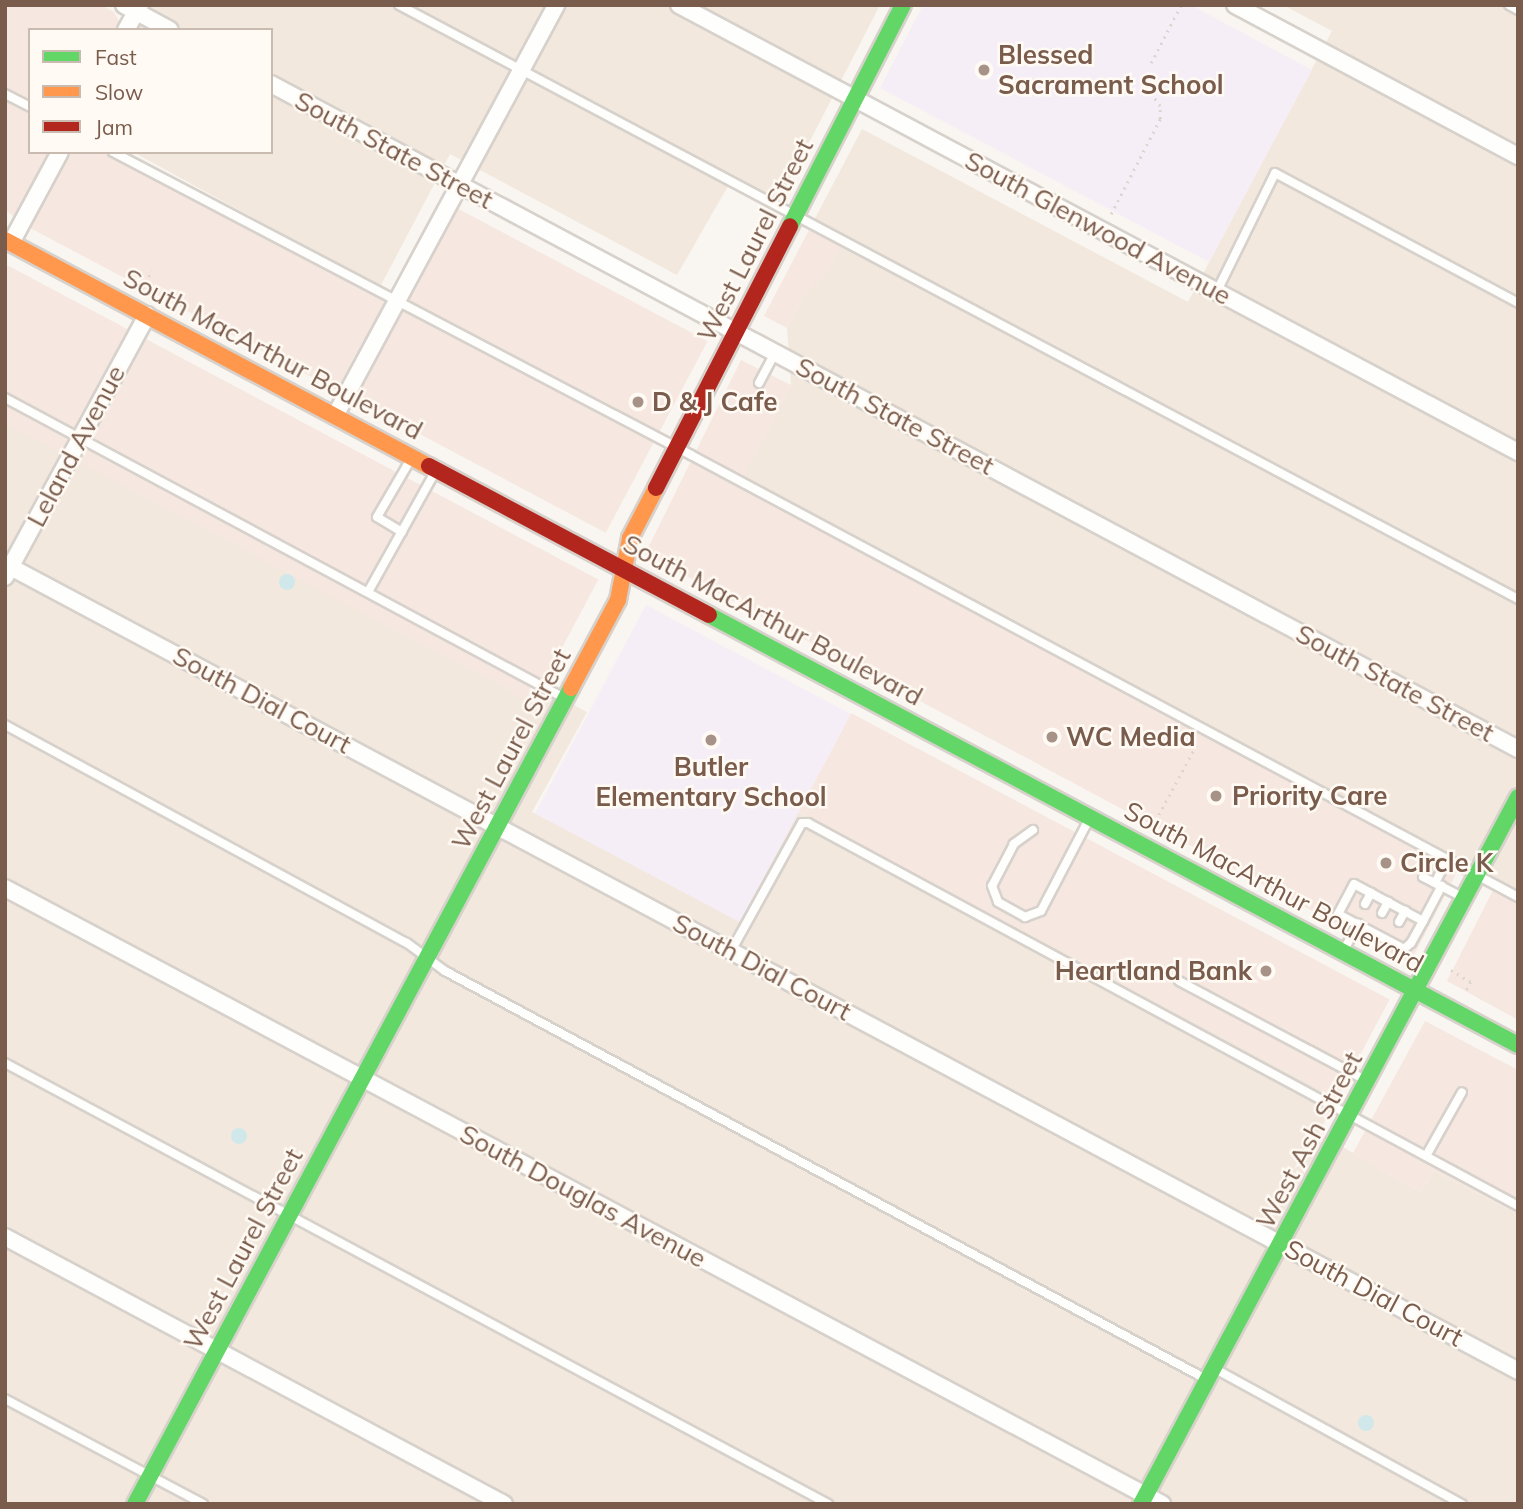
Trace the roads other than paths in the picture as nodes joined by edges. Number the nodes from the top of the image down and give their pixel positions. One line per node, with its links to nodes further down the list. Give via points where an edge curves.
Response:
1 (399, 5): 11 (lane)
2 (556, 5): 11 (street)
3 (678, 5): 14 (street, South Glenwood Avenue)
4 (903, 5): 14 (street, West Laurel Street)
5 (1235, 5): 18 (street)
6 (1509, 5): 8 (lane)
7 (133, 7): 9 (street); 10 (street)
8 (1518, 10)
9 (127, 28)
10 (167, 28)
11 (520, 69): 19 (street); 20 (lane)
12 (273, 85): 19 (street, South State Street)
13 (5, 94): 15 (lane)
14 (855, 99): 20 (street, West Laurel Street); 22 (street, South Glenwood Avenue)
15 (28, 106)
16 (59, 154): 21 (street)
17 (117, 154): 23 (lane)
18 (1518, 156)
19 (458, 184): 23 (street); 26 (street, South State Street)
20 (795, 215): 26 (street, West Laurel Street); 40 (lane)
21 (8, 241): 25 (street, South MacArthur Boulevard)
22 (1217, 291): 24 (lane, via 1275,173); 33 (street, South Glenwood Avenue)
23 (397, 300): 30 (street); 32 (lane)
24 (1518, 303)
25 (146, 316): 30 (street, South MacArthur Boulevard); 31 (street, Leland Avenue)
26 (735, 331): 27 (street, South State Street); 32 (street, West Laurel Street)
27 (775, 352): 28 (lane); 43 (street, South State Street)
28 (759, 383)
29 (5, 398): 31 (lane)
30 (335, 416): 34 (street, South MacArthur Boulevard)
31 (80, 438): 38 (street, Leland Avenue); 39 (lane)
32 (677, 447): 37 (street, West Laurel Street, via 630,538); 48 (lane)
33 (1518, 452)
34 (412, 456): 35 (street, South MacArthur Boulevard); 36 (lane, via 377,517)
35 (436, 469): 36 (lane); 37 (street, South MacArthur Boulevard)
36 (402, 532): 39 (lane)
37 (623, 568): 41 (street, West Laurel Street, via 618,600); 45 (street, South MacArthur Boulevard)
38 (7, 570): 46 (street, South Dial Court)
39 (368, 592): 41 (lane)
40 (1518, 599)
41 (565, 698): 46 (street, West Laurel Street)
42 (5, 725): 65 (lane)
43 (1518, 749)
44 (1518, 797): 49 (street, West Ash Street)
45 (1090, 817): 47 (lane, via 1041,911 1025,917 998,902 992,886 1014,844); 64 (street, South MacArthur Boulevard)
46 (498, 825): 63 (street, South Dial Court); 65 (street, West Laurel Street)
47 (1033, 830)
48 (1447, 859): 49 (lane); 51 (lane)
49 (1478, 876): 54 (lane); 55 (street, West Ash Street)
50 (1423, 877): 51 (lane)
51 (1438, 884): 55 (lane); 60 (lane)
52 (5, 888): 70 (street, South Douglas Avenue)
53 (1371, 893): 56 (lane); 57 (lane); 61 (lane, via 1354,884 1338,914)
54 (1518, 897)
55 (1465, 899): 67 (street, West Ash Street)
56 (1388, 902): 58 (lane); 59 (lane)
57 (1365, 904)
58 (1405, 911): 60 (lane); 62 (lane)
59 (1382, 913)
60 (1423, 921): 61 (lane, via 1404,949)
61 (1357, 922): 64 (lane)
62 (1399, 922)
63 (731, 951): 73 (lane, via 802,823 808,823); 78 (street, South Dial Court)
64 (1343, 951): 67 (street, South MacArthur Boulevard)
65 (426, 957): 70 (street, West Laurel Street); 81 (lane, via 457,978)
66 (1179, 981): 71 (lane)
67 (1417, 991): 68 (street, South MacArthur Boulevard); 71 (street, West Ash Street)
68 (1518, 1045)
69 (5, 1063): 76 (lane)
70 (361, 1078): 76 (street, West Laurel Street); 84 (street, South Douglas Avenue)
71 (1368, 1082): 73 (street, West Ash Street)
72 (1462, 1091): 74 (lane)
73 (1352, 1113): 74 (lane); 78 (street, West Ash Street)
74 (1426, 1156): 75 (lane)
75 (1518, 1206)
76 (289, 1216): 79 (street, West Laurel Street); 88 (lane)
77 (5, 1237): 79 (street)
78 (1282, 1243): 80 (street, South Dial Court); 81 (street, West Ash Street)
79 (217, 1350): 83 (street, West Laurel Street); 87 (street)
80 (1518, 1371)
81 (1211, 1374): 84 (street, West Ash Street); 90 (lane)
82 (5, 1398): 83 (lane)
83 (150, 1475): 85 (street, West Laurel Street); 86 (lane)
84 (1143, 1499): 89 (street, South Douglas Avenue)
85 (135, 1504)
86 (203, 1504)
87 (504, 1504)
88 (828, 1504)
89 (1162, 1504)
90 (1462, 1504)

